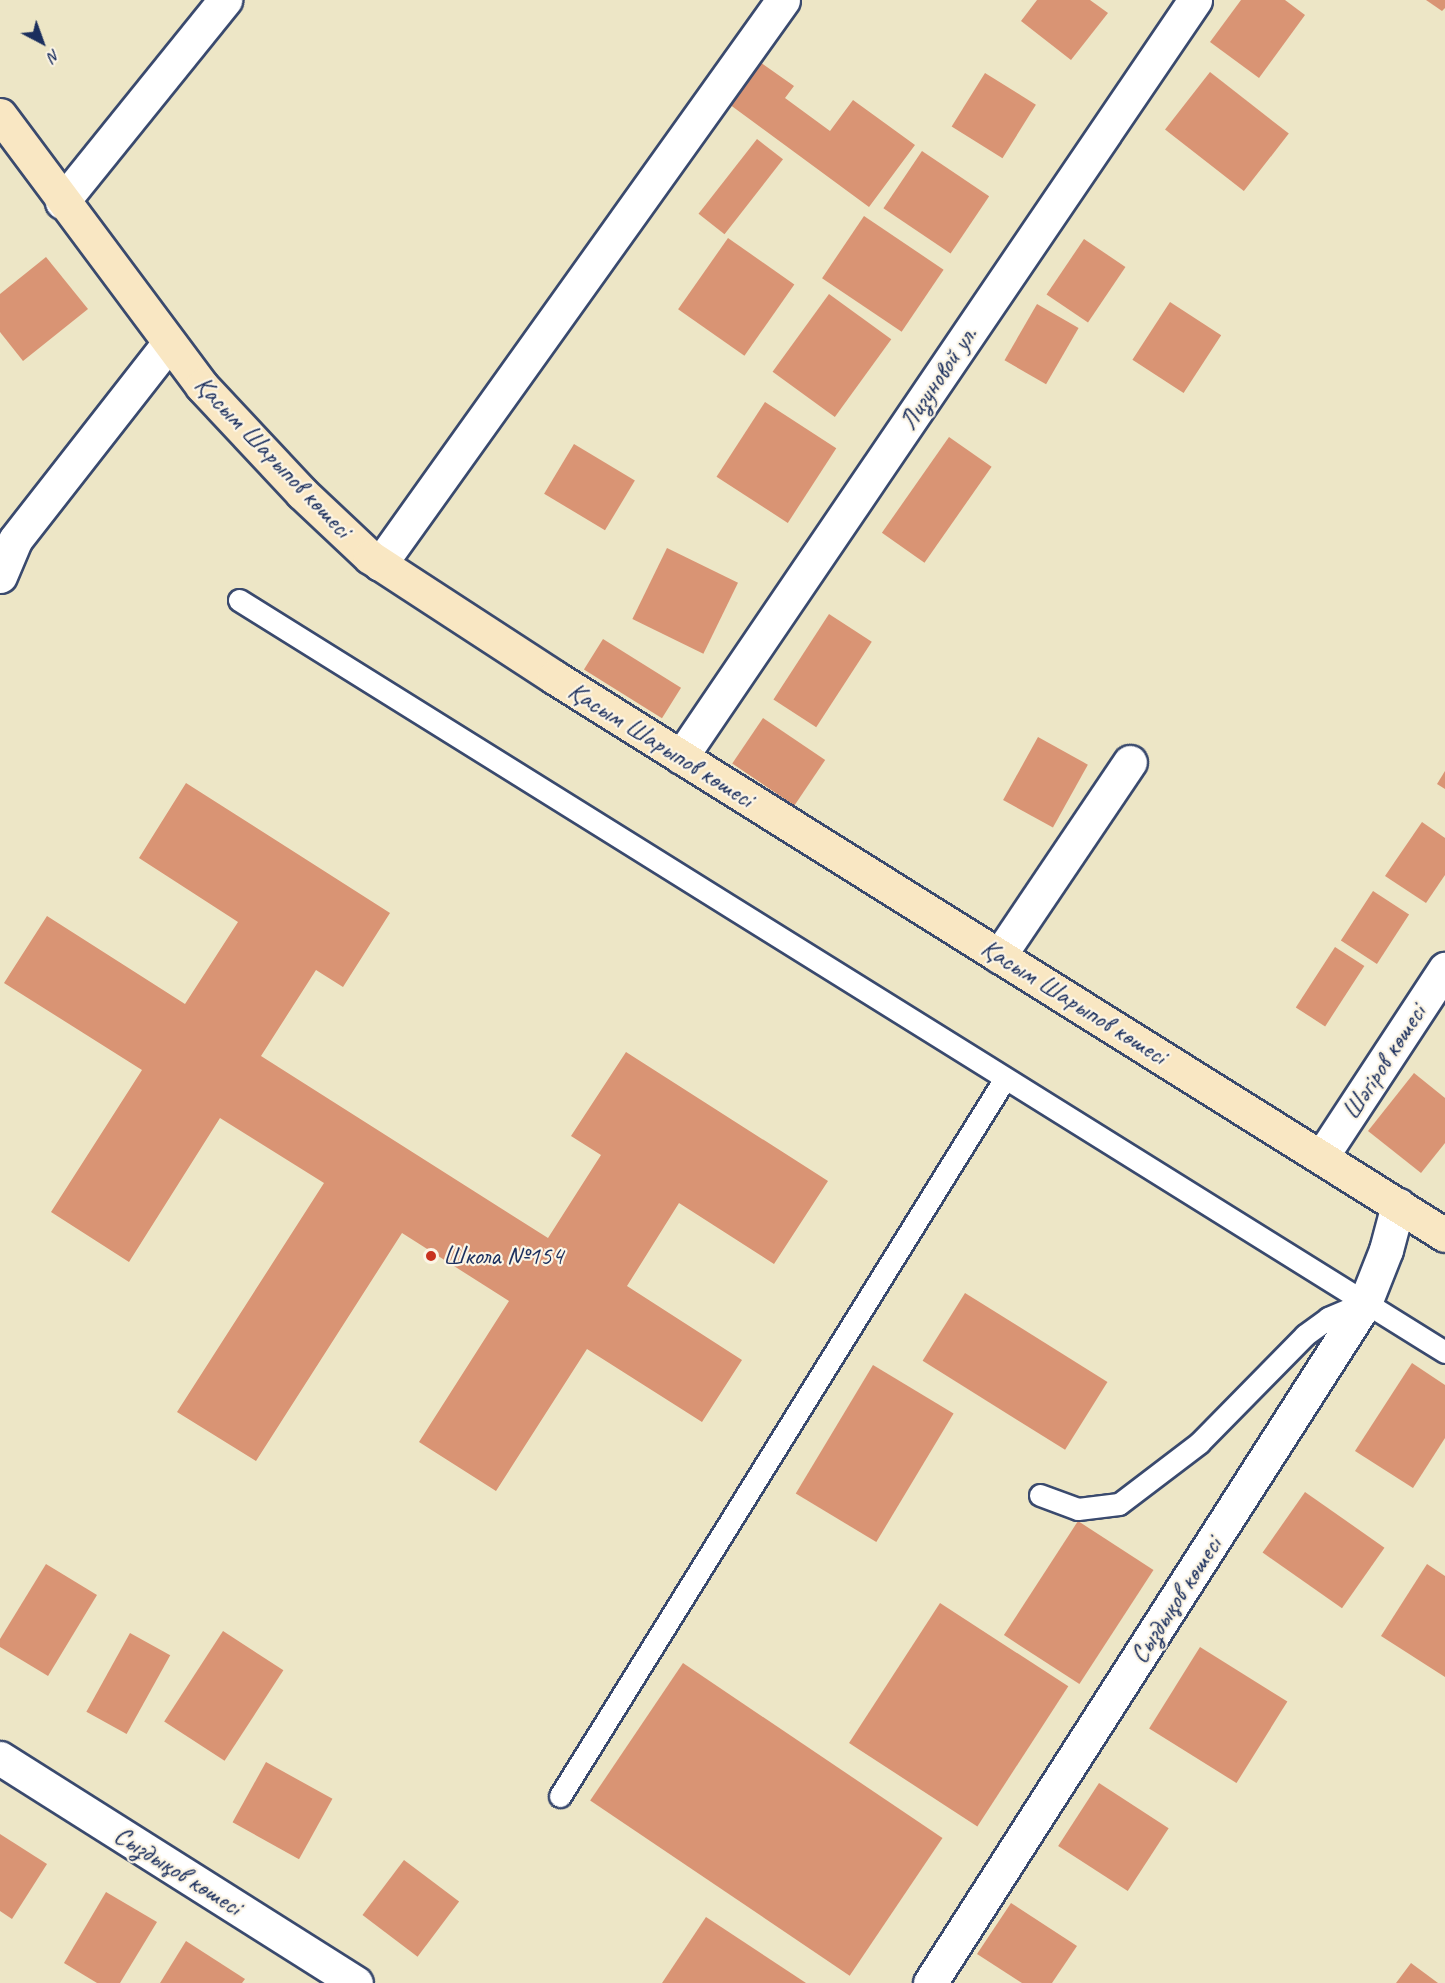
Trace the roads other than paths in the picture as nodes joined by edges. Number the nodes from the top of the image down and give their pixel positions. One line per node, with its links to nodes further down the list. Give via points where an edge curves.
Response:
1 (225, 0): 5 (street)
2 (783, 0): 8 (street)
3 (1195, 0): 11 (street, Лизуновой ул.)
4 (0, 115): 5 (street, Қасым Шарыпов көшесі)
5 (62, 202): 6 (street, Қасым Шарыпов көшесі)
6 (169, 343): 7 (street); 8 (street, Қасым Шарыпов көшесі, via 202,386 302,493)
7 (8, 534): 9 (street)
8 (380, 564): 11 (street, Қасым Шарыпов көшесі)
9 (0, 576)
10 (239, 600): 15 (lane)
11 (681, 757): 13 (street, Қасым Шарыпов көшесі)
12 (1130, 762): 13 (street)
13 (999, 956): 16 (street, Қасым Шарыпов көшесі)
14 (1445, 969): 16 (street, Шәгіров көшесі)
15 (1004, 1080): 19 (lane); 23 (lane)
16 (1322, 1156): 17 (street, Қасым Шарыпов көшесі)
17 (1398, 1205): 18 (street, Қасым Шарыпов көшесі); 19 (street, Сыздықов көшесі)
18 (1445, 1235)
19 (1365, 1303): 20 (lane); 21 (lane, via 1328,1318 1305,1335 1198,1443 1119,1504 1078,1509); 25 (street, Сыздықов көшесі)
20 (1445, 1352)
21 (1040, 1495)
22 (0, 1758): 24 (street, Сыздықов көшесі)
23 (560, 1796)
24 (356, 1983)
25 (930, 1983)

